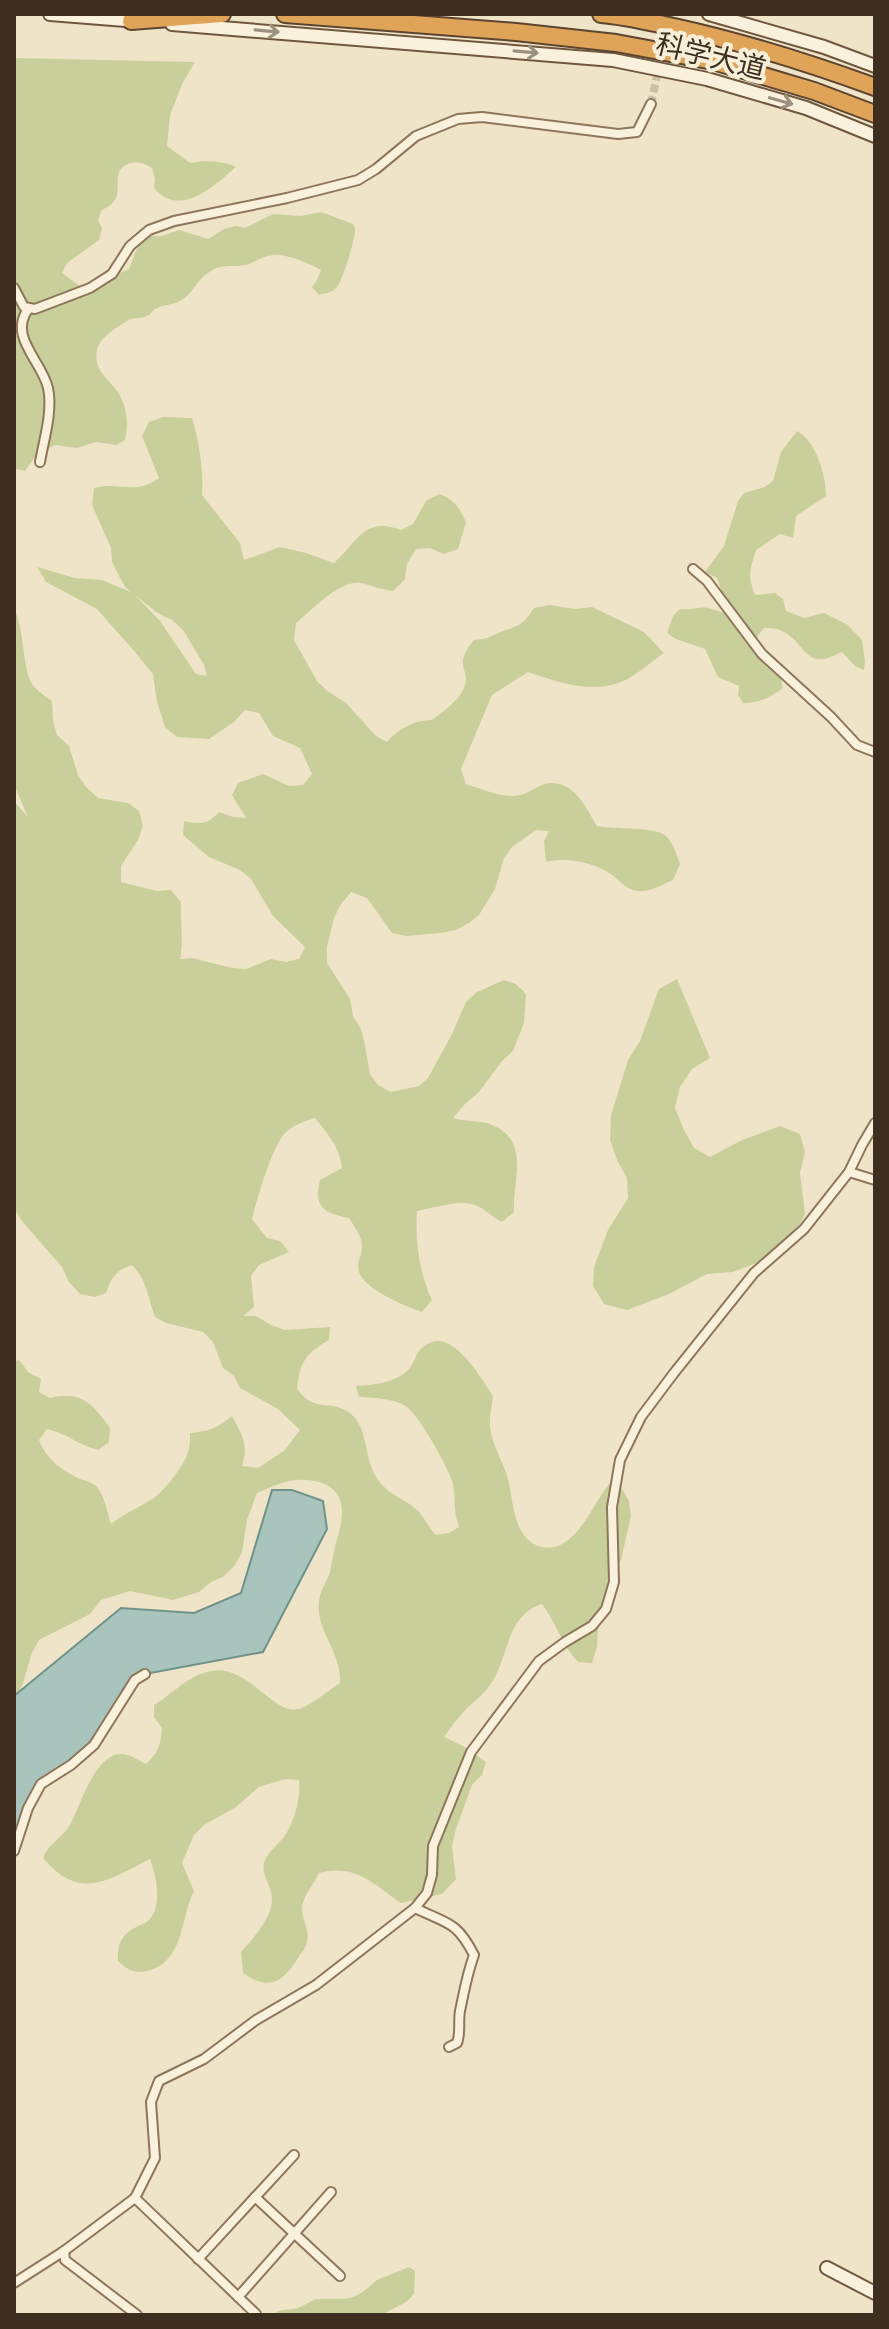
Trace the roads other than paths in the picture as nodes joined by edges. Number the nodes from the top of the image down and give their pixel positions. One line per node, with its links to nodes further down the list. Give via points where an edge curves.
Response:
1 (50, 14): 6 (main road, 科学大道)
2 (222, 14): 6 (highway)
3 (285, 14): 10 (highway, 科学大道, via 616,43 713,61)
4 (601, 14): 8 (highway, 科学大道, via 718,37)
5 (709, 14): 7 (main road, 科学大道)
6 (131, 21): 11 (main road, 科学大道, one-way to 11, via 613,60 721,83 806,108)
7 (875, 66)
8 (875, 87)
9 (651, 104): 13 (street, via 637,132 618,134 482,117 458,119 416,136 358,180 149,230 130,246 112,274 90,288)
10 (875, 114)
11 (875, 136)
12 (14, 288): 13 (street)
13 (29, 308): 14 (street, via 23,315 23,333 48,386)
14 (40, 462)
15 (693, 569): 16 (street, via 762,654 857,745)
16 (875, 752)
17 (875, 1123): 18 (street)
18 (849, 1172): 19 (street); 22 (street, via 804,1229 754,1273 641,1417 620,1460 612,1507 614,1582 606,1609 592,1626 539,1661 471,1752 433,1846 427,1893)
19 (875, 1180)
20 (145, 1674): 21 (street, via 135,1680 94,1745 41,1784)
21 (14, 1851)
22 (415, 1908): 23 (street, via 453,1924 474,1955 465,1981 460,2037); 27 (street, via 316,1985 204,2059 159,2081 151,2102 155,2158)
23 (449, 2047)
24 (294, 2155): 26 (street)
25 (331, 2192): 28 (street)
26 (255, 2197): 28 (street); 30 (street)
27 (135, 2198): 29 (street); 30 (street)
28 (294, 2234): 32 (street); 35 (street)
29 (64, 2251): 33 (street); 37 (street, via 65,2260)
30 (198, 2259): 35 (street)
31 (827, 2268): 34 (main road)
32 (340, 2276)
33 (14, 2283)
34 (875, 2293)
35 (238, 2297): 36 (street)
36 (256, 2314)
37 (137, 2315)

